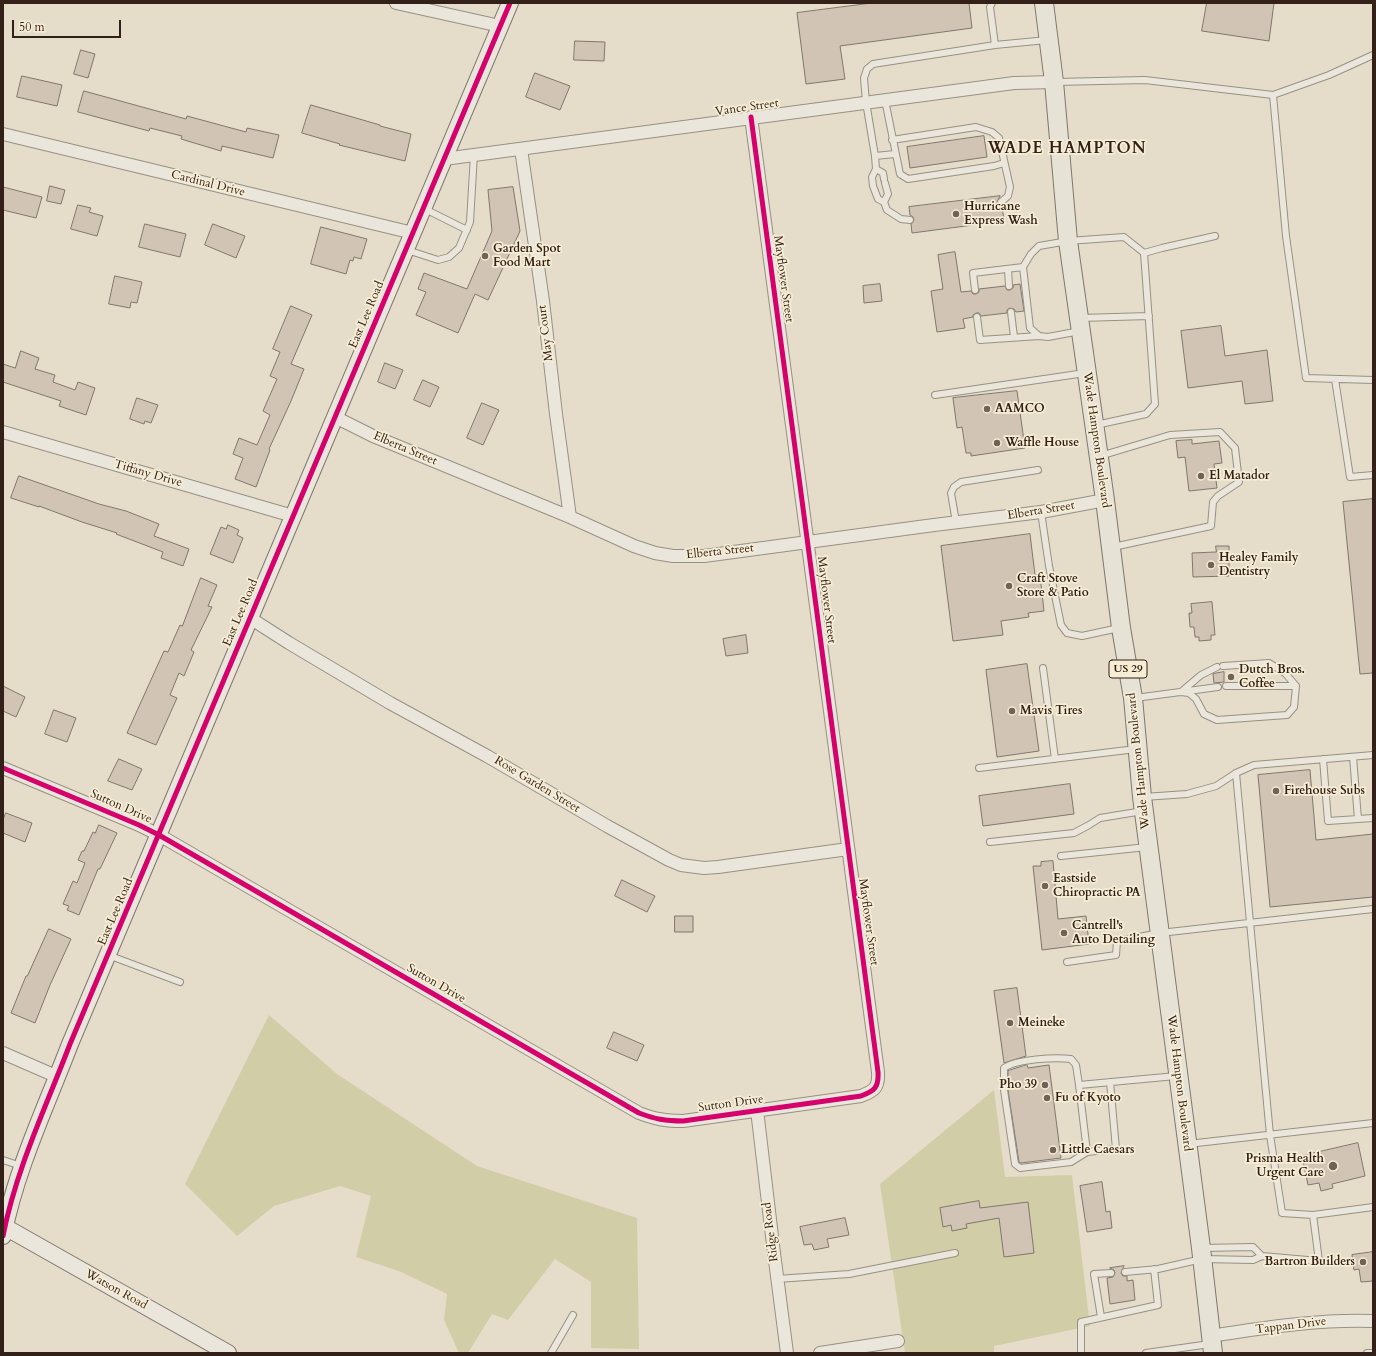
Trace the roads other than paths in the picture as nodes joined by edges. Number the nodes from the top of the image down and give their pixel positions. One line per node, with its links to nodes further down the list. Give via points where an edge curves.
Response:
1 (396, 3): 5 (street)
2 (510, 3): 5 (street, East Lee Road)
3 (992, 3): 7 (lane, via 990,7)
4 (1044, 3): 6 (main road, Wade Hampton Boulevard / US 29)
5 (500, 26): 20 (street, East Lee Road)
6 (1048, 40): 7 (lane); 9 (main road, Wade Hampton Boulevard / US 29)
7 (996, 45): 12 (lane, via 873,64 867,69 864,78)
8 (1373, 55): 10 (lane)
9 (1054, 82): 10 (lane, via 1144,80); 11 (street, Vance Street, via 1014,83); 30 (main road, Wade Hampton Boulevard / US 29)
10 (1273, 95): 44 (lane, via 1286,236 1306,378)
11 (885, 100): 12 (street, Vance Street); 15 (lane)
12 (866, 102): 13 (street, Vance Street); 19 (lane)
13 (752, 117): 16 (street, Vance Street); 58 (street, Mayflower Street)
14 (3, 134): 28 (street, Cardinal Drive)
15 (892, 140): 18 (lane); 21 (lane, via 976,126 992,132 999,138)
16 (521, 149): 17 (street, Vance Street); 56 (street, May Court)
17 (474, 154): 20 (street, Vance Street); 27 (lane, via 470,222)
18 (895, 154): 19 (lane); 21 (lane, via 900,174 908,179)
19 (875, 156): 22 (lane)
20 (444, 159): 25 (street, East Lee Road)
21 (1004, 163): 24 (lane, via 1010,187 1008,196)
22 (876, 169): 23 (lane, via 883,173 885,181 888,194); 23 (lane, via 872,177 873,186 878,199)
23 (884, 202): 26 (lane, via 887,210 901,219)
24 (1001, 202)
25 (424, 208): 27 (lane); 28 (street, East Lee Road)
26 (910, 220)
27 (467, 230): 31 (lane, via 459,248 449,257 438,260)
28 (413, 233): 31 (street, East Lee Road)
29 (1215, 236): 32 (lane)
30 (1068, 241): 32 (lane, via 1124,237); 33 (lane, via 1039,246); 40 (main road, Wade Hampton Boulevard / US 29)
31 (406, 249): 47 (street, East Lee Road)
32 (1144, 253): 38 (lane)
33 (1023, 267): 34 (lane); 41 (lane, via 1030,328)
34 (1008, 269): 35 (lane); 36 (lane, via 973,274)
35 (1009, 286)
36 (975, 290)
37 (1011, 312): 42 (lane)
38 (1149, 316): 40 (lane); 48 (lane, via 1155,404 1146,414)
39 (977, 317): 42 (lane, via 980,340)
40 (1080, 325): 41 (lane, via 1048,337); 43 (main road, Wade Hampton Boulevard / US 29)
41 (1039, 336): 42 (lane)
42 (1014, 337)
43 (1087, 373): 46 (lane); 48 (main road, Wade Hampton Boulevard / US 29)
44 (1335, 379): 45 (lane); 52 (lane, via 1350,477)
45 (1373, 380)
46 (935, 395)
47 (335, 417): 55 (street, East Lee Road); 56 (street, Elberta Street, via 373,436)
48 (1094, 426): 50 (main road, Wade Hampton Boulevard / US 29)
49 (3, 432): 55 (street, Tiffany Drive)
50 (1099, 456): 53 (main road, Wade Hampton Boulevard / US 29); 59 (lane, via 1170,435 1220,432 1235,448 1240,482 1213,502 1211,526)
51 (1038, 470): 57 (lane, via 960,482 951,493)
52 (1373, 475)
53 (1105, 500): 54 (street, Elberta Street); 59 (main road, Wade Hampton Boulevard / US 29)
54 (1041, 512): 57 (street, Elberta Street); 61 (lane, via 1061,625 1067,633 1082,636)
55 (293, 516): 60 (street, East Lee Road)
56 (570, 517): 58 (street, Elberta Street, via 634,546 672,556 704,556)
57 (956, 522): 58 (street, Elberta Street)
58 (808, 542): 82 (street, Mayflower Street)
59 (1111, 548): 61 (main road, Wade Hampton Boulevard / US 29)
60 (250, 618): 79 (street, East Lee Road); 82 (street, Rose Garden Street, via 390,703 668,860 704,868)
61 (1121, 628): 67 (main road, Wade Hampton Boulevard / US 29)
62 (1043, 668): 71 (lane)
63 (1226, 686): 64 (lane)
64 (1296, 686): 66 (lane, via 1285,673 1269,663 1220,667 1201,675); 66 (lane, via 1294,707 1287,715 1218,720 1204,714 1189,693)
65 (1218, 687): 66 (lane)
66 (1181, 692): 67 (lane)
67 (1133, 698): 68 (main road, Wade Hampton Boulevard / US 29)
68 (1138, 748): 71 (lane); 76 (main road, Wade Hampton Boulevard / US 29)
69 (1373, 755): 70 (lane)
70 (1353, 757): 72 (lane); 78 (lane)
71 (1054, 759): 74 (lane)
72 (1323, 759): 75 (lane, via 1254,765); 78 (lane, via 1328,821)
73 (3, 768): 79 (street, Sutton Drive)
74 (979, 768)
75 (1236, 773): 76 (lane, via 1216,786); 85 (lane)
76 (1143, 804): 80 (lane, via 1100,818 1074,832); 81 (main road, Wade Hampton Boulevard / US 29)
77 (1373, 818): 78 (lane)
78 (1358, 819)
79 (159, 835): 87 (street, East Lee Road); 96 (street, Sutton Drive, via 639,1113 656,1119 683,1121)
80 (990, 842)
81 (1149, 847): 83 (lane); 86 (main road, Wade Hampton Boulevard / US 29)
82 (848, 849): 95 (street, Mayflower Street, via 878,1072)
83 (1061, 856)
84 (1373, 909): 85 (lane)
85 (1250, 923): 86 (lane); 98 (lane)
86 (1160, 933): 88 (lane, via 1117,941 1116,955); 91 (main road, Wade Hampton Boulevard / US 29)
87 (108, 955): 89 (lane); 92 (street, East Lee Road)
88 (1067, 962)
89 (180, 982)
90 (3, 1053): 92 (street)
91 (1178, 1076): 93 (lane); 99 (main road, Wade Hampton Boulevard / US 29)
92 (58, 1077): 102 (street, East Lee Road)
93 (1110, 1082): 94 (lane); 100 (lane, via 1116,1149)
94 (1079, 1085): 100 (lane); 100 (lane, via 1076,1065 1071,1059 1015,1063 1004,1068 1004,1090 1015,1164 1020,1168 1070,1162)
95 (876, 1086): 96 (street, Sutton Drive, via 871,1092 861,1096)
96 (757, 1110): 113 (street, Ridge Road)
97 (1373, 1123): 98 (lane)
98 (1270, 1135): 99 (lane); 105 (lane, via 1282,1213)
99 (1187, 1144): 108 (main road, Wade Hampton Boulevard / US 29)
100 (1087, 1152)
101 (3, 1160): 102 (lane)
102 (23, 1167): 103 (street, East Lee Road)
103 (7, 1206): 106 (street, East Lee Road)
104 (1373, 1207): 105 (lane)
105 (1313, 1215): 109 (lane, via 1319,1262)
106 (4, 1231): 120 (street, Watson Road)
107 (955, 1253): 113 (lane, via 848,1274)
108 (1201, 1254): 109 (lane, via 1253,1260); 109 (lane, via 1253,1247); 110 (lane); 118 (main road, Wade Hampton Boulevard / US 29)
109 (1262, 1256)
110 (1154, 1270): 111 (lane); 115 (lane, via 1158,1305)
111 (1125, 1272)
112 (1111, 1273): 115 (lane, via 1094,1274)
113 (777, 1279): 122 (street, Ridge Road)
114 (573, 1315): 121 (lane)
115 (1101, 1317): 124 (lane, via 1081,1322)
116 (1373, 1321): 118 (street, Tappan Drive, via 1295,1324)
117 (898, 1341): 123 (street)
118 (1211, 1344): 119 (lane)
119 (1161, 1352): 125 (lane)
120 (228, 1353)
121 (551, 1353)
122 (787, 1353)
123 (820, 1353)
124 (1081, 1353)
125 (1146, 1353)
126 (1368, 1353): 127 (lane)
127 (1373, 1353)

